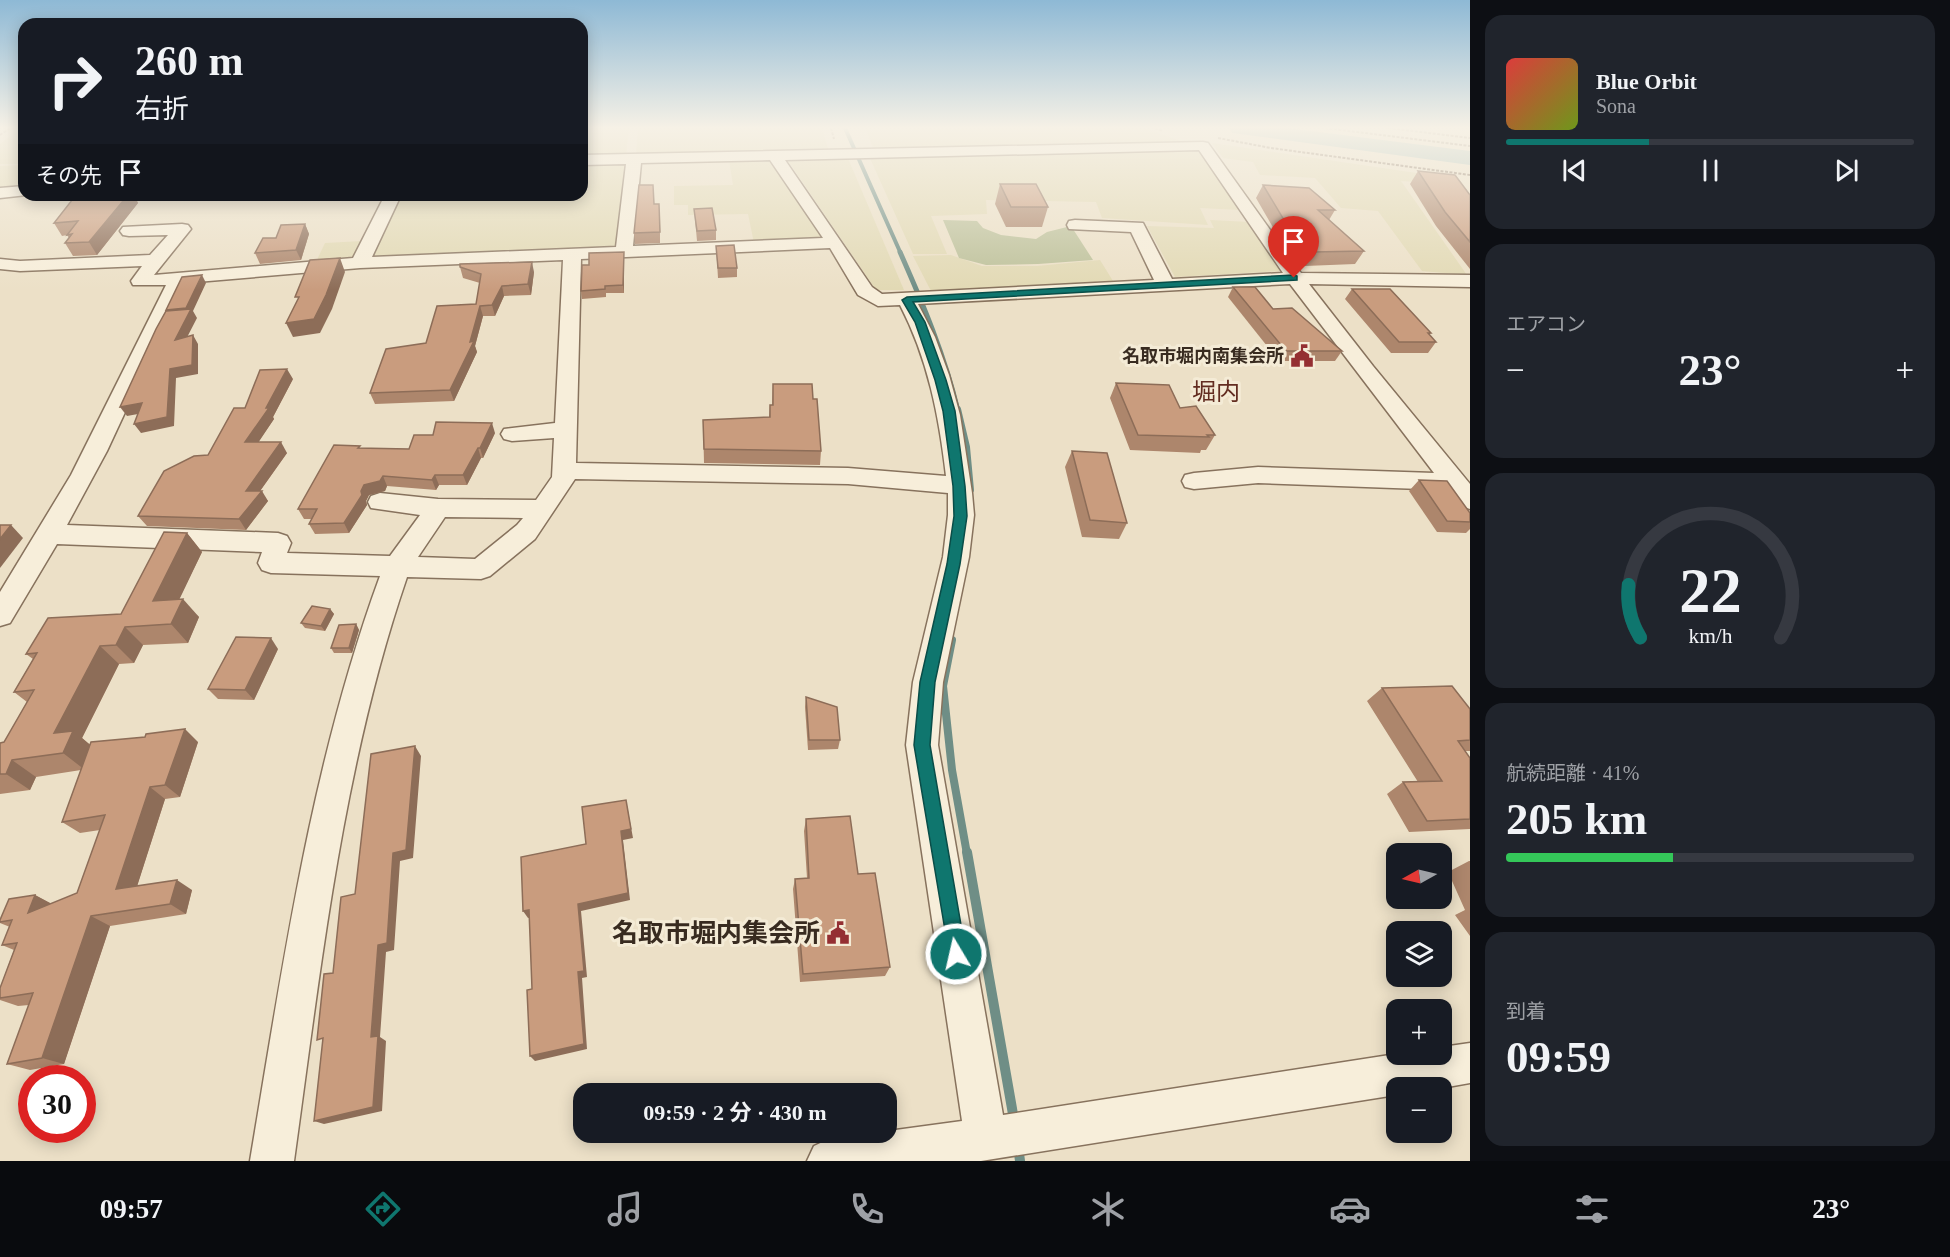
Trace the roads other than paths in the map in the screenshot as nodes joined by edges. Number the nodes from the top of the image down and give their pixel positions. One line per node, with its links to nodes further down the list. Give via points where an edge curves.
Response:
1 (632, 182): 10 (street)
2 (793, 182): 9 (street)
3 (1228, 182): 16 (street)
4 (18, 191): 5 (street)
5 (0, 193)
6 (390, 201): 13 (street)
7 (1075, 225): 18 (street, via 1137,227)
8 (129, 231): 12 (street, via 182,229)
9 (835, 243): 10 (street); 19 (street, via 865,291 878,300)
10 (624, 252): 11 (street)
11 (572, 254): 13 (street); 20 (street)
12 (155, 260): 14 (street); 15 (street, via 141,280)
13 (360, 263): 15 (street)
14 (0, 264)
15 (179, 278): 29 (street)
16 (1294, 278): 17 (street); 18 (street); 25 (street, via 1398,415)
17 (1470, 281)
18 (1165, 284): 19 (street)
19 (915, 299): 24 (street, via 949,411)
20 (566, 430): 21 (street); 22 (street)
21 (512, 434)
22 (564, 471): 24 (street, via 848,476); 28 (street)
23 (1194, 481): 25 (street, via 1258,475)
24 (959, 486): 33 (street, via 961,516 928,682 922,745)
25 (1462, 491)
26 (380, 502): 27 (street)
27 (438, 508): 28 (street); 30 (street)
28 (543, 509): 30 (street, via 526,532 481,569)
29 (51, 534): 30 (street, via 278,543 271,563); 31 (street)
30 (397, 567): 34 (street, via 345,735 301,973)
31 (0, 615)
32 (1470, 1063): 33 (street)
33 (1002, 1136): 35 (street)
34 (272, 1161)
35 (829, 1161)

